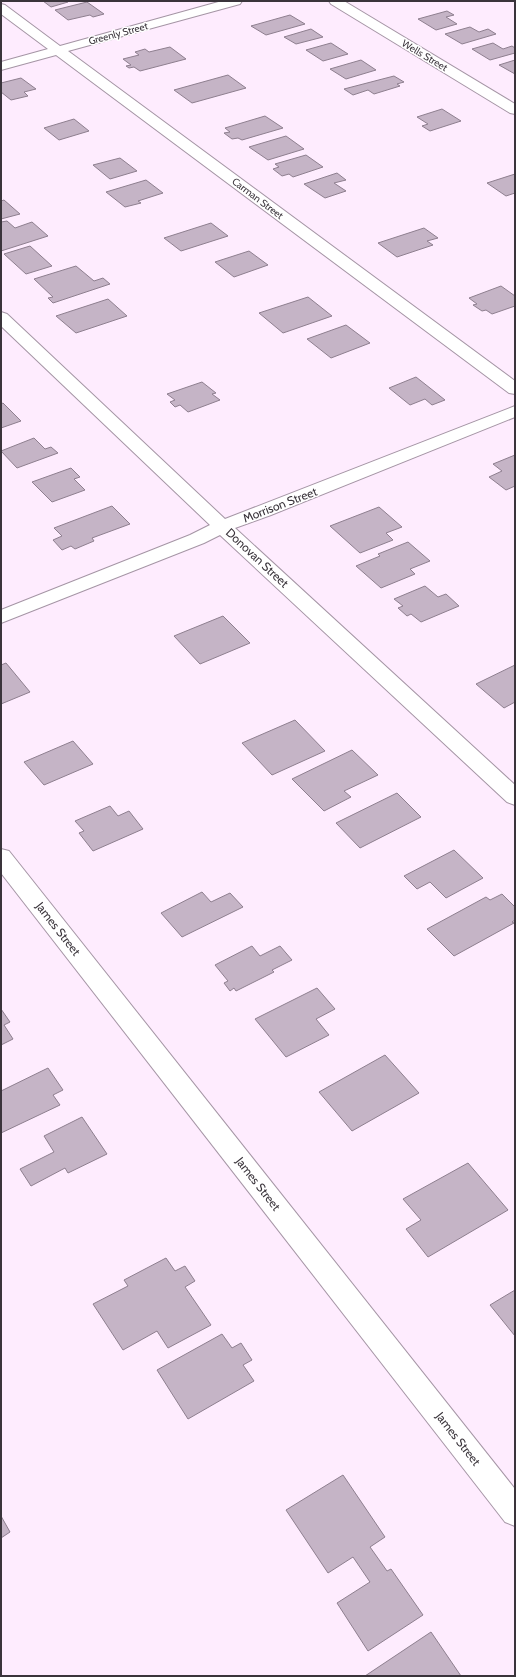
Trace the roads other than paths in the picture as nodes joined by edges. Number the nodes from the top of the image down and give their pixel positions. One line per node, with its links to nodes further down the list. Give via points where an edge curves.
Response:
1 (236, 1): 4 (street, Greenly Street)
2 (335, 1): 6 (street, Wells Street)
3 (1, 8): 4 (street, Carman Street)
4 (58, 50): 5 (street, Greenly Street); 8 (street, Carman Street)
5 (1, 66)
6 (515, 110)
7 (1, 316): 10 (street, Donovan Street)
8 (515, 389)
9 (515, 411): 10 (street, Morrison Street)
10 (223, 526): 11 (street, Morrison Street, via 197,539); 12 (street, Donovan Street)
11 (1, 617)
12 (515, 797)
13 (1, 857): 14 (street, James Street)
14 (515, 1512)

